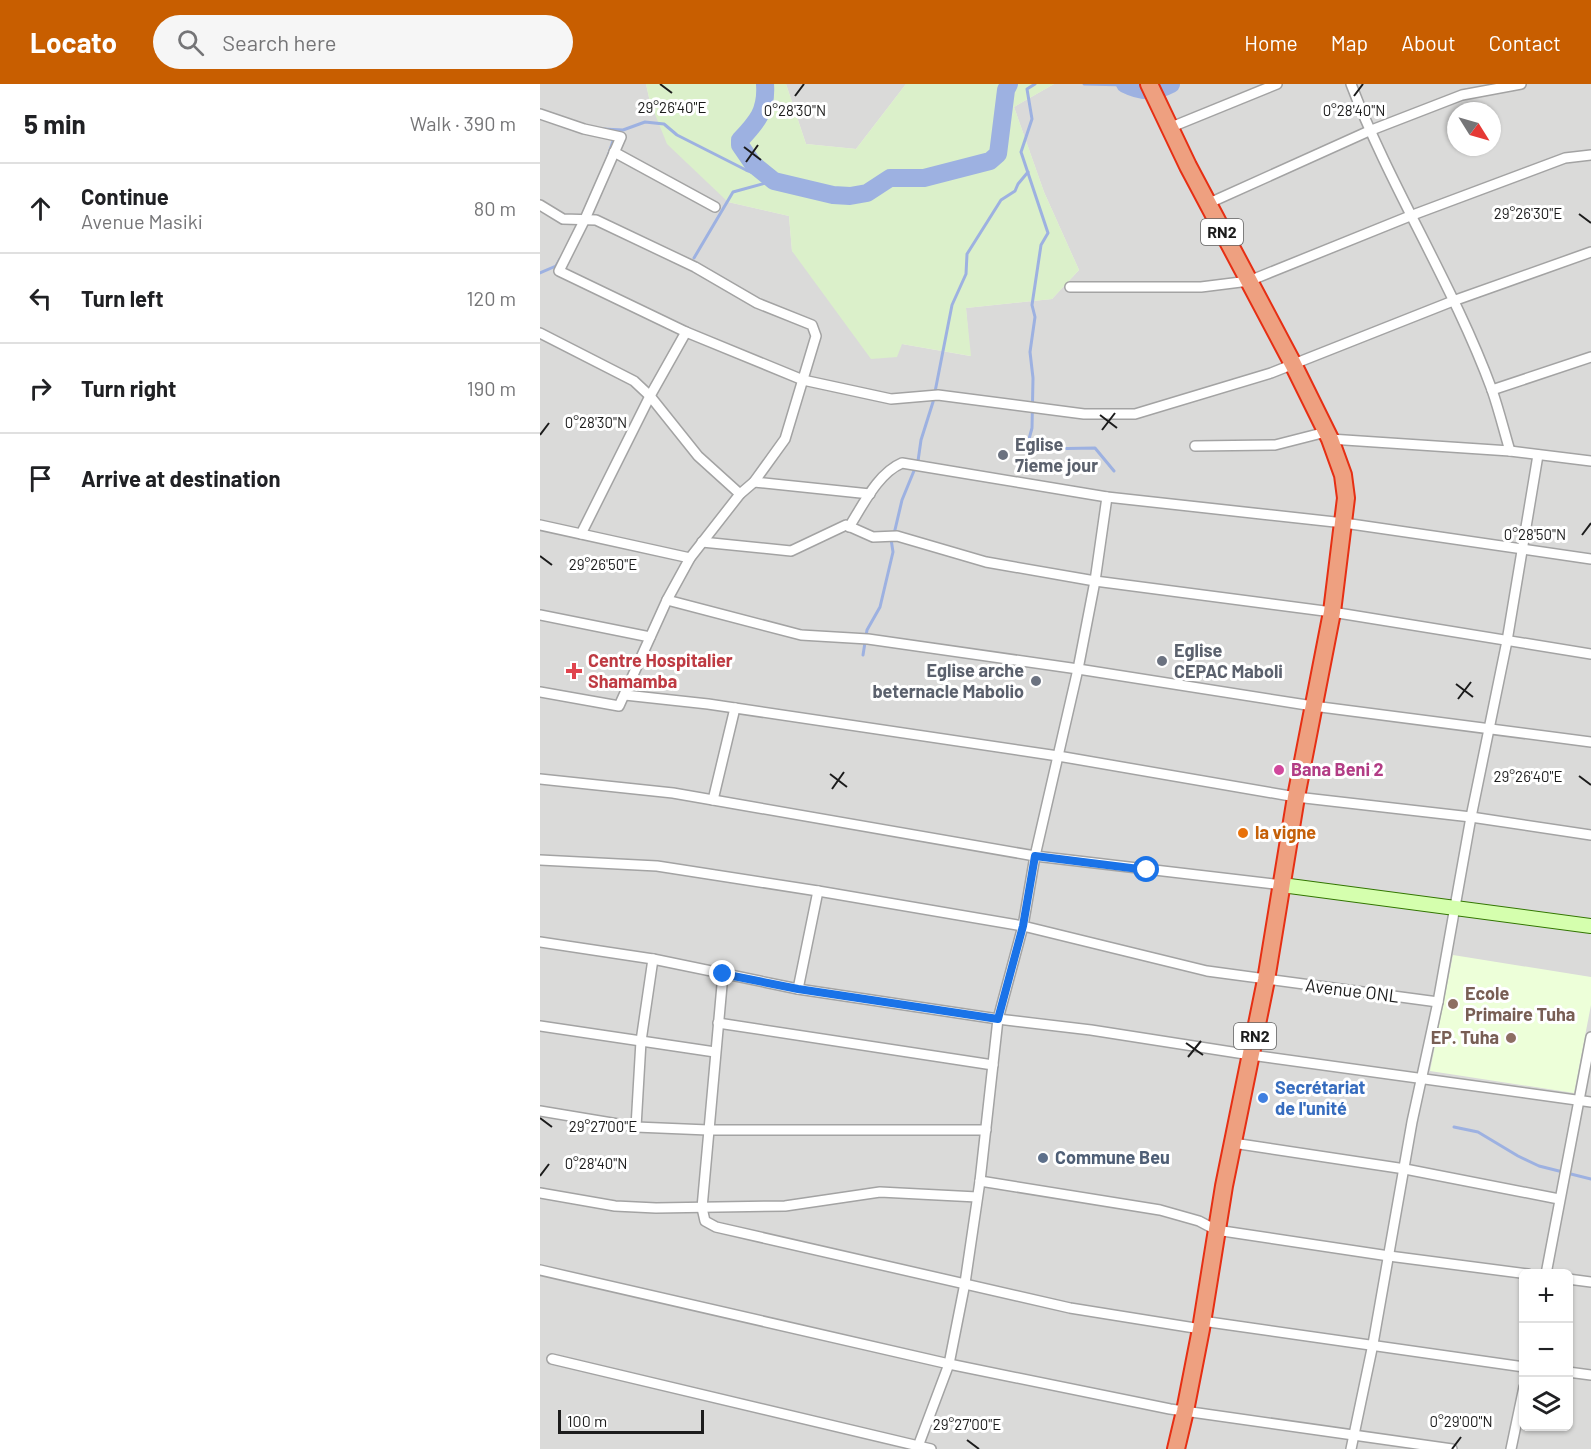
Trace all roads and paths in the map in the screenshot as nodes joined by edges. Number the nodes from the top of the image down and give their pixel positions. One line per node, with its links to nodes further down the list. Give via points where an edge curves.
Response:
1 (1277, 84): 6 (street)
2 (1351, 84): 7 (street)
3 (1521, 84): 7 (street, via 1462,95)
4 (1152, 90): 6 (highway, RN2)
5 (540, 114): 8 (street, via 621,137)
6 (1169, 129): 10 (highway, RN2)
7 (1369, 131): 10 (street); 13 (street)
8 (614, 152): 12 (street); 14 (street)
9 (1591, 155): 13 (street, via 1565,158)
10 (1207, 204): 16 (highway, RN2)
11 (540, 205): 14 (street, via 563,219)
12 (715, 207)
13 (1410, 216): 16 (street); 18 (street)
14 (585, 219): 19 (street, via 559,271); 23 (street, via 596,220 695,267 757,303 812,325 816,336)
15 (1591, 252): 18 (street)
16 (1249, 281): 17 (street, via 1201,287); 22 (highway, RN2)
17 (1070, 287)
18 (1453, 301): 22 (street); 24 (street)
19 (686, 332): 23 (street); 25 (street)
20 (540, 333): 25 (street, via 634,381)
21 (1591, 357): 24 (street)
22 (1293, 364): 23 (street, via 1135,414 1084,414 934,395 891,399); 26 (highway, RN2)
23 (803, 380): 31 (street, via 785,439)
24 (1492, 390): 28 (street)
25 (650, 396): 32 (street, via 698,456); 38 (street)
26 (1328, 436): 27 (street, via 1275,445); 28 (street); 35 (highway, RN2, via 1343,475)
27 (1195, 446)
28 (1509, 451): 29 (street)
29 (1539, 455): 30 (street); 40 (street)
30 (1591, 461)
31 (754, 482): 32 (street); 33 (street)
32 (740, 494): 39 (street)
33 (870, 494): 34 (street, via 891,467 902,463); 37 (street)
34 (1107, 497): 35 (street); 43 (street)
35 (1344, 523): 40 (street); 45 (highway, RN2)
36 (540, 525): 38 (street)
37 (849, 527): 39 (street, via 791,551); 43 (street, via 873,537 894,535 986,562)
38 (580, 534): 41 (street)
39 (702, 542): 41 (street)
40 (1522, 550): 42 (street); 48 (street)
41 (690, 558): 44 (street)
42 (1591, 559)
43 (1095, 581): 45 (street); 50 (street)
44 (667, 600): 47 (street); 50 (street, via 801,635 865,638)
45 (1332, 612): 48 (street); 53 (highway, RN2)
46 (540, 615): 47 (street)
47 (650, 637): 52 (street)
48 (1507, 641): 49 (street); 55 (street)
49 (1591, 654)
50 (1078, 669): 53 (street); 57 (street)
51 (540, 692): 52 (street, via 619,706)
52 (625, 695): 54 (street)
53 (1313, 706): 55 (street); 59 (highway, RN2)
54 (735, 708): 57 (street); 60 (street)
55 (1488, 728): 56 (street); 61 (street)
56 (1591, 742)
57 (1058, 756): 59 (street); 63 (street)
58 (540, 779): 60 (street)
59 (1296, 797): 61 (street); 65 (highway, RN2)
60 (713, 800): 63 (street)
61 (1471, 817): 62 (street); 67 (street)
62 (1591, 835)
63 (1035, 856): 65 (street); 68 (street)
64 (540, 860): 66 (street, Avenue ONL, via 657,866)
65 (1282, 885): 67 (street); 73 (highway, RN2)
66 (818, 891): 68 (street, Avenue ONL); 74 (street)
67 (1455, 909): 69 (street); 75 (street)
68 (1023, 926): 73 (street, Avenue ONL, via 1207,971); 76 (street)
69 (1591, 926)
70 (540, 942): 71 (street)
71 (653, 959): 72 (street); 80 (street)
72 (723, 974): 74 (street); 77 (street)
73 (1266, 980): 75 (street, Avenue ONL); 82 (highway, RN2)
74 (798, 989): 76 (street)
75 (1438, 1002): 84 (street)
76 (998, 1019): 82 (street); 83 (street)
77 (718, 1023): 81 (street); 83 (street)
78 (540, 1026): 80 (street)
79 (1591, 1037): 85 (street)
80 (641, 1041): 81 (street); 88 (street)
81 (715, 1052): 89 (street)
82 (1251, 1055): 84 (street); 91 (highway, RN2)
83 (993, 1065): 90 (street)
84 (1421, 1079): 85 (street); 92 (street)
85 (1578, 1100): 86 (street); 96 (street)
86 (1591, 1102)
87 (540, 1112): 88 (street)
88 (636, 1127): 89 (street)
89 (708, 1130): 90 (street); 97 (street)
90 (986, 1130): 93 (street)
91 (1233, 1143): 92 (street); 98 (highway, RN2)
92 (1405, 1169): 96 (street); 99 (street)
93 (981, 1181): 95 (street); 98 (street, via 1160,1210)
94 (540, 1194): 97 (street, via 615,1206)
95 (977, 1197): 97 (street, via 880,1192 785,1206); 105 (street)
96 (1559, 1198): 100 (street)
97 (702, 1208): 105 (street, via 705,1221 717,1227)
98 (1215, 1230): 99 (street); 106 (highway, RN2)
99 (1389, 1256): 102 (street); 107 (street)
100 (1547, 1269)
101 (540, 1270): 109 (street)
102 (1519, 1273)
103 (1573, 1280): 104 (street)
104 (1591, 1282)
105 (965, 1283): 106 (street, via 1070,1308); 109 (street)
106 (1201, 1325): 107 (street); 114 (highway, RN2)
107 (1373, 1344): 110 (street); 115 (street)
108 (552, 1359): 116 (street)
109 (949, 1364): 114 (street); 116 (street)
110 (1519, 1365)
111 (1573, 1373): 112 (street)
112 (1591, 1375)
113 (1519, 1411): 121 (street)
114 (1185, 1412): 115 (street); 118 (highway, RN2)
115 (1353, 1435): 119 (street); 120 (street)
116 (918, 1447): 117 (street)
117 (931, 1449)
118 (1176, 1449)
119 (1351, 1449)
120 (1452, 1449)
121 (1511, 1449)

